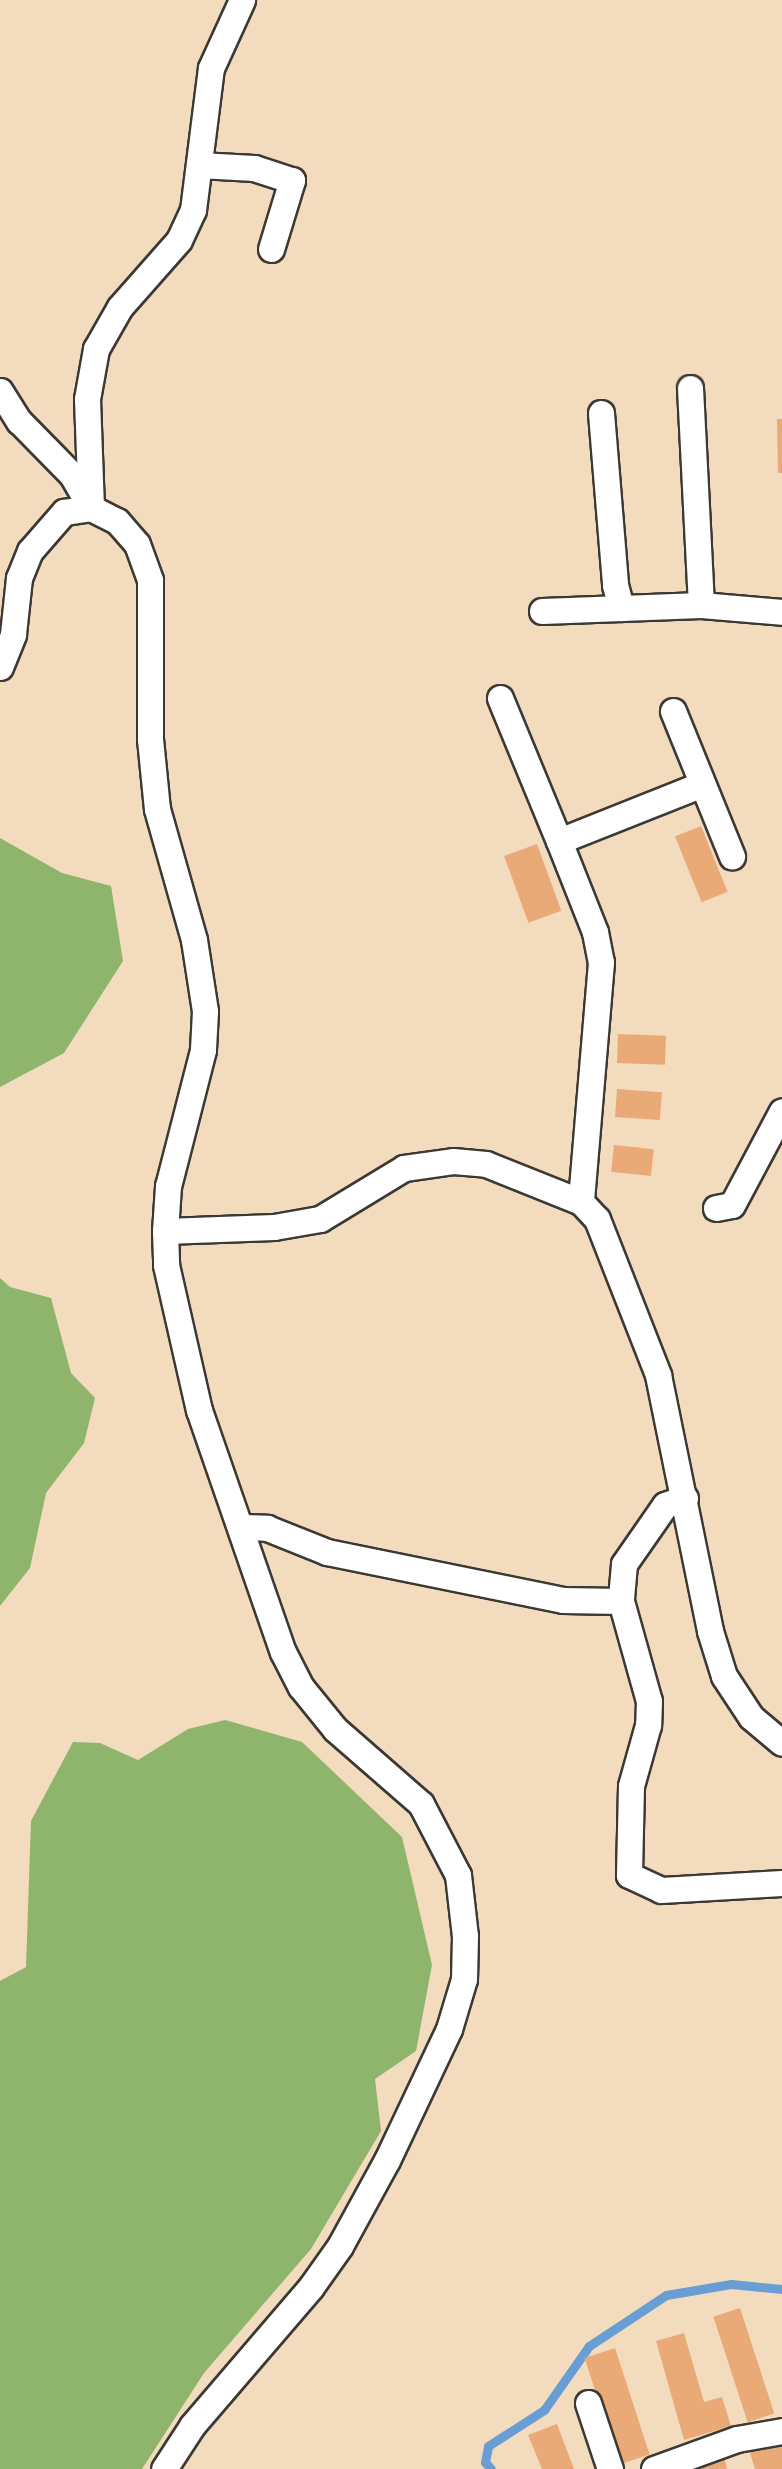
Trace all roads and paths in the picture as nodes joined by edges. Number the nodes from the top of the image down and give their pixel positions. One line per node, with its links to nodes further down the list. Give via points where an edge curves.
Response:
1 (242, 0): 2 (street, via 211,68)
2 (200, 165): 3 (street, via 254,168 292,180); 7 (street, via 180,240 120,307 96,350 87,399)
3 (271, 250)
4 (690, 388): 8 (street)
5 (0, 391): 7 (street, via 19,421 72,475)
6 (601, 414): 9 (street)
7 (91, 508): 12 (street, via 64,512 30,552); 21 (street, via 117,521 137,544 150,580 157,809 194,940 205,1011 203,1050 168,1186)
8 (701, 604): 9 (street); 11 (street)
9 (621, 608): 10 (street)
10 (542, 611)
11 (782, 612)
12 (0, 667)
13 (500, 698): 16 (street)
14 (674, 710): 15 (street)
15 (702, 784): 16 (street); 17 (street)
16 (559, 841): 19 (street, via 602,962)
17 (732, 856)
18 (782, 1112): 20 (street, via 732,1205)
19 (581, 1202): 21 (street, via 486,1164 453,1161 404,1168 320,1219); 22 (street, via 597,1219 652,1358)
20 (716, 1208)
21 (165, 1231): 23 (street, via 166,1265 199,1410)
22 (685, 1498): 24 (street, via 665,1505 638,1538 624,1564); 25 (street, via 724,1676 751,1717)
23 (242, 1526): 24 (street, via 267,1528 327,1552 563,1600); 29 (street, via 301,1687 335,1729 421,1804 443,1840 458,1875 464,1979 449,2029 340,2246)
24 (621, 1602): 26 (street, via 650,1701 631,1786 630,1875 662,1890)
25 (782, 1743)
26 (782, 1882)
27 (588, 2403): 30 (street)
28 (782, 2432): 31 (street, via 737,2439)
29 (164, 2469)
30 (610, 2469)
31 (654, 2469)

